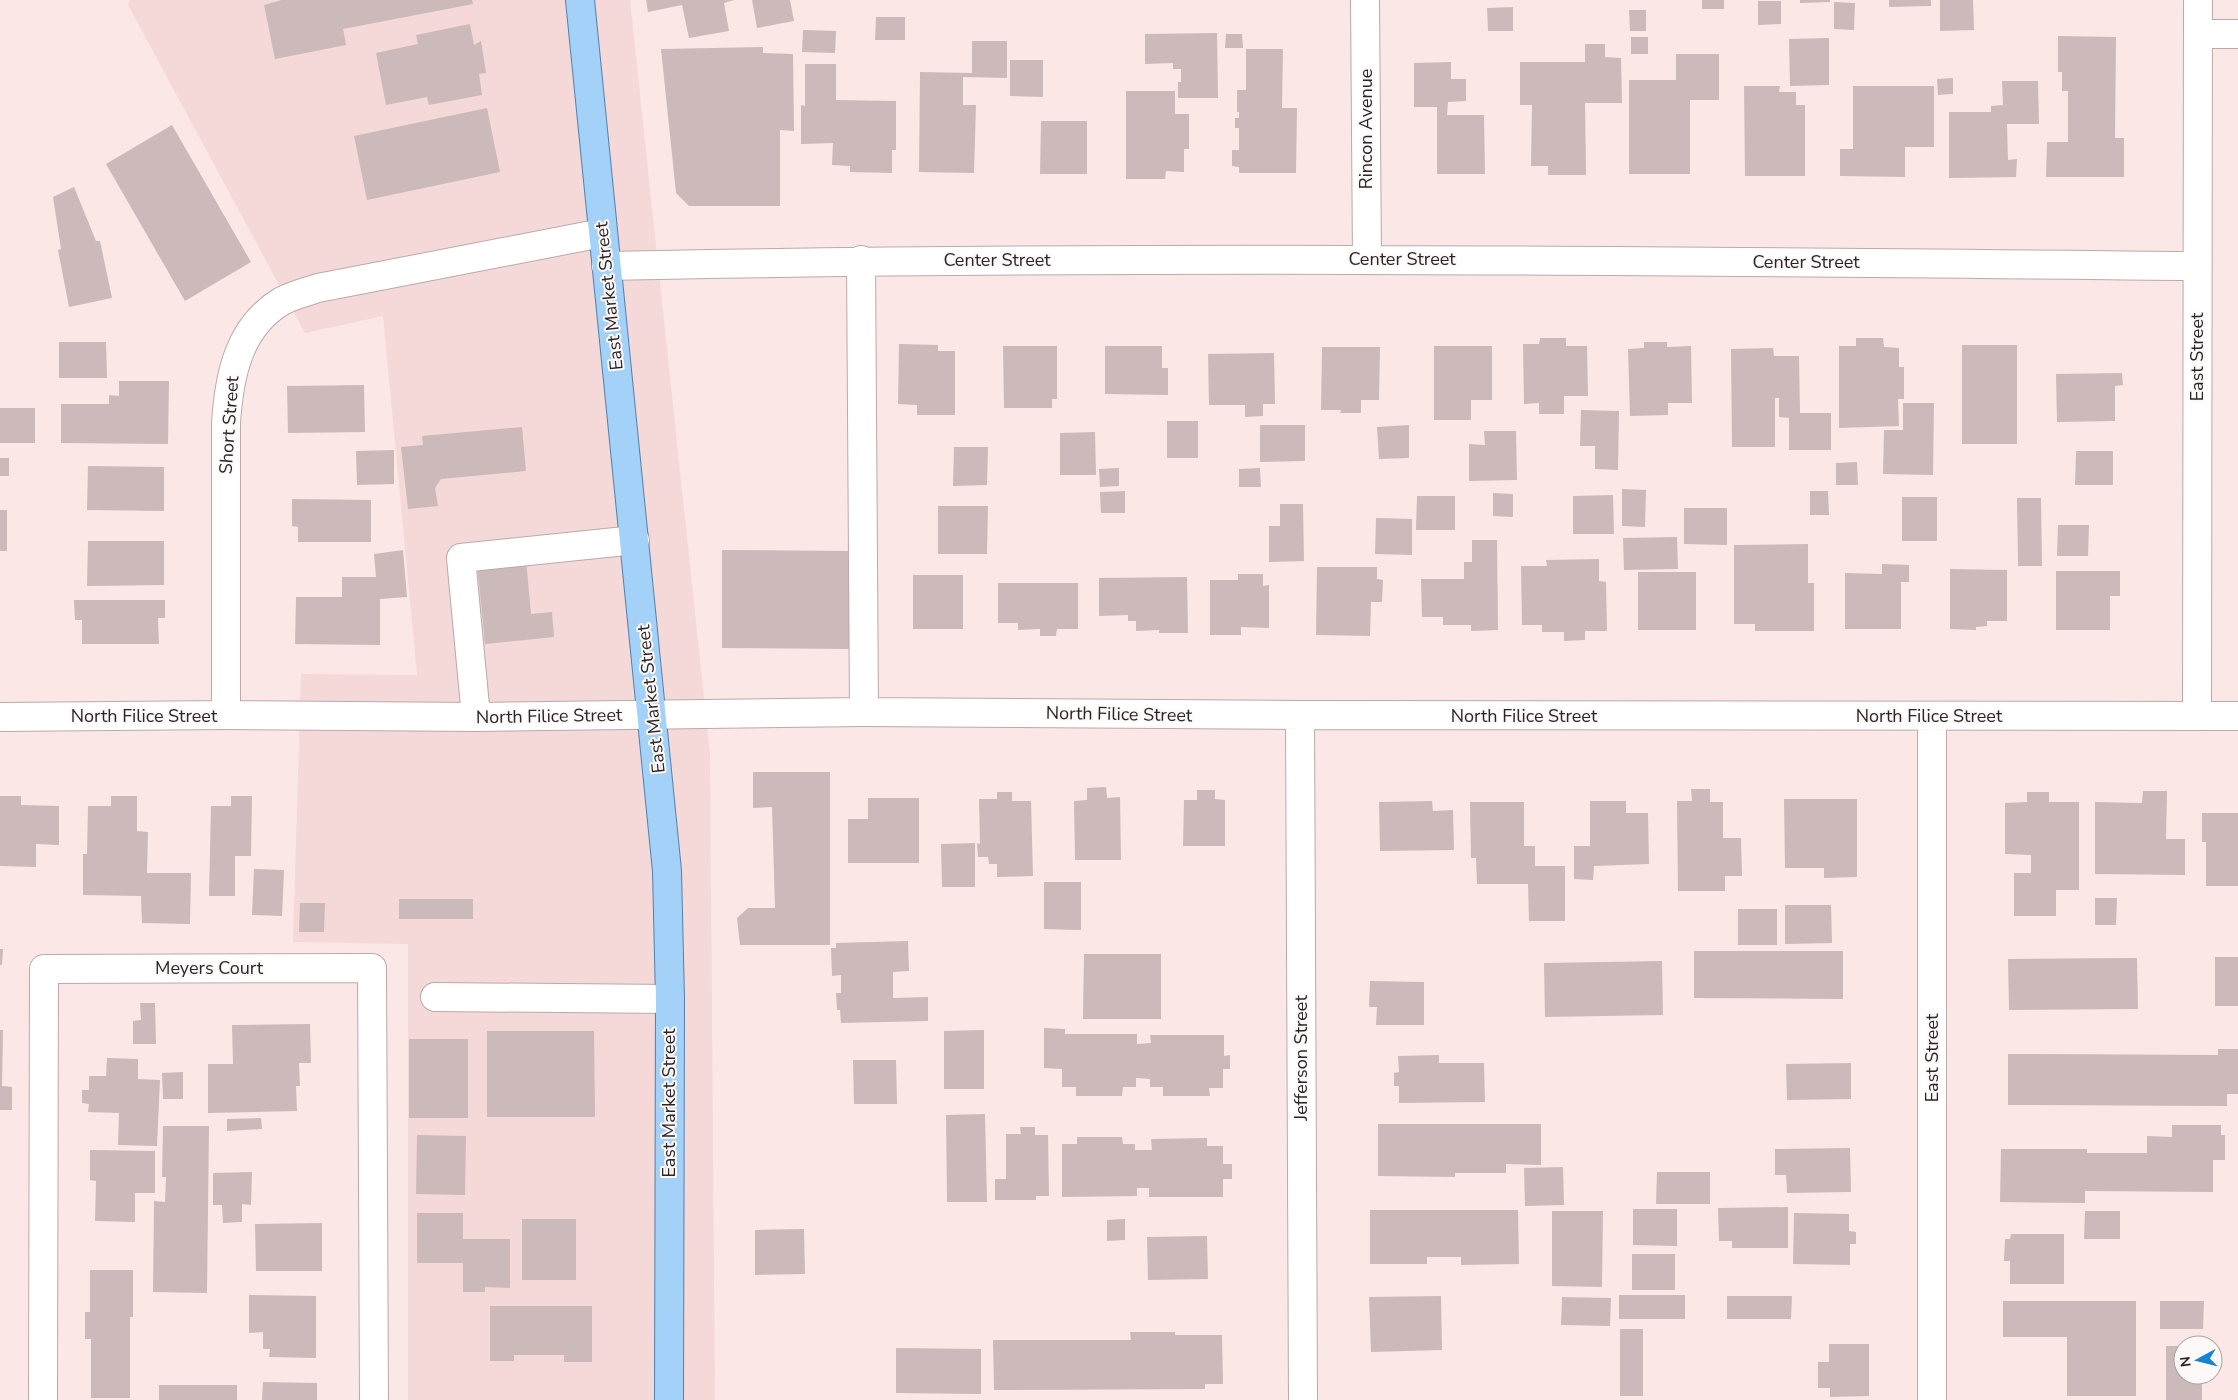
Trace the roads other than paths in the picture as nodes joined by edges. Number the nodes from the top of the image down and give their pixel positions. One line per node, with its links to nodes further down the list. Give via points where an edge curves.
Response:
1 (580, 0): 6 (main road, East Market Street)
2 (1365, 0): 7 (street, Rincon Avenue)
3 (2198, 0): 4 (street, East Street)
4 (2198, 34): 5 (street); 10 (street, East Street)
5 (2238, 34)
6 (602, 233): 9 (main road, East Market Street); 15 (street, Short Street, via 327,285 282,302 253,327 234,366 228,392)
7 (1367, 259): 8 (street, Center Street); 10 (street, Center Street)
8 (861, 260): 9 (street, Center Street); 12 (street)
9 (606, 266): 11 (main road, East Market Street)
10 (2197, 266): 14 (street, East Street)
11 (635, 540): 13 (main road, East Market Street); 20 (street, via 461,558)
12 (864, 712): 13 (street, North Filice Street); 16 (street, North Filice Street)
13 (652, 714): 20 (street, North Filice Street); 22 (main road, East Market Street, via 667,871)
14 (2197, 715): 17 (street, North Filice Street); 18 (street, North Filice Street)
15 (226, 716): 19 (street, North Filice Street); 20 (street, North Filice Street)
16 (1300, 716): 17 (street, North Filice Street); 26 (street, Jefferson Street)
17 (1932, 716): 27 (street, East Street)
18 (2238, 716)
19 (0, 717)
20 (476, 717)
21 (435, 997): 22 (street)
22 (670, 999): 25 (main road, East Market Street)
23 (43, 1400): 24 (street, Meyers Court, via 44,969 342,968 372,968)
24 (374, 1400)
25 (669, 1400)
26 (1303, 1400)
27 (1932, 1400)

